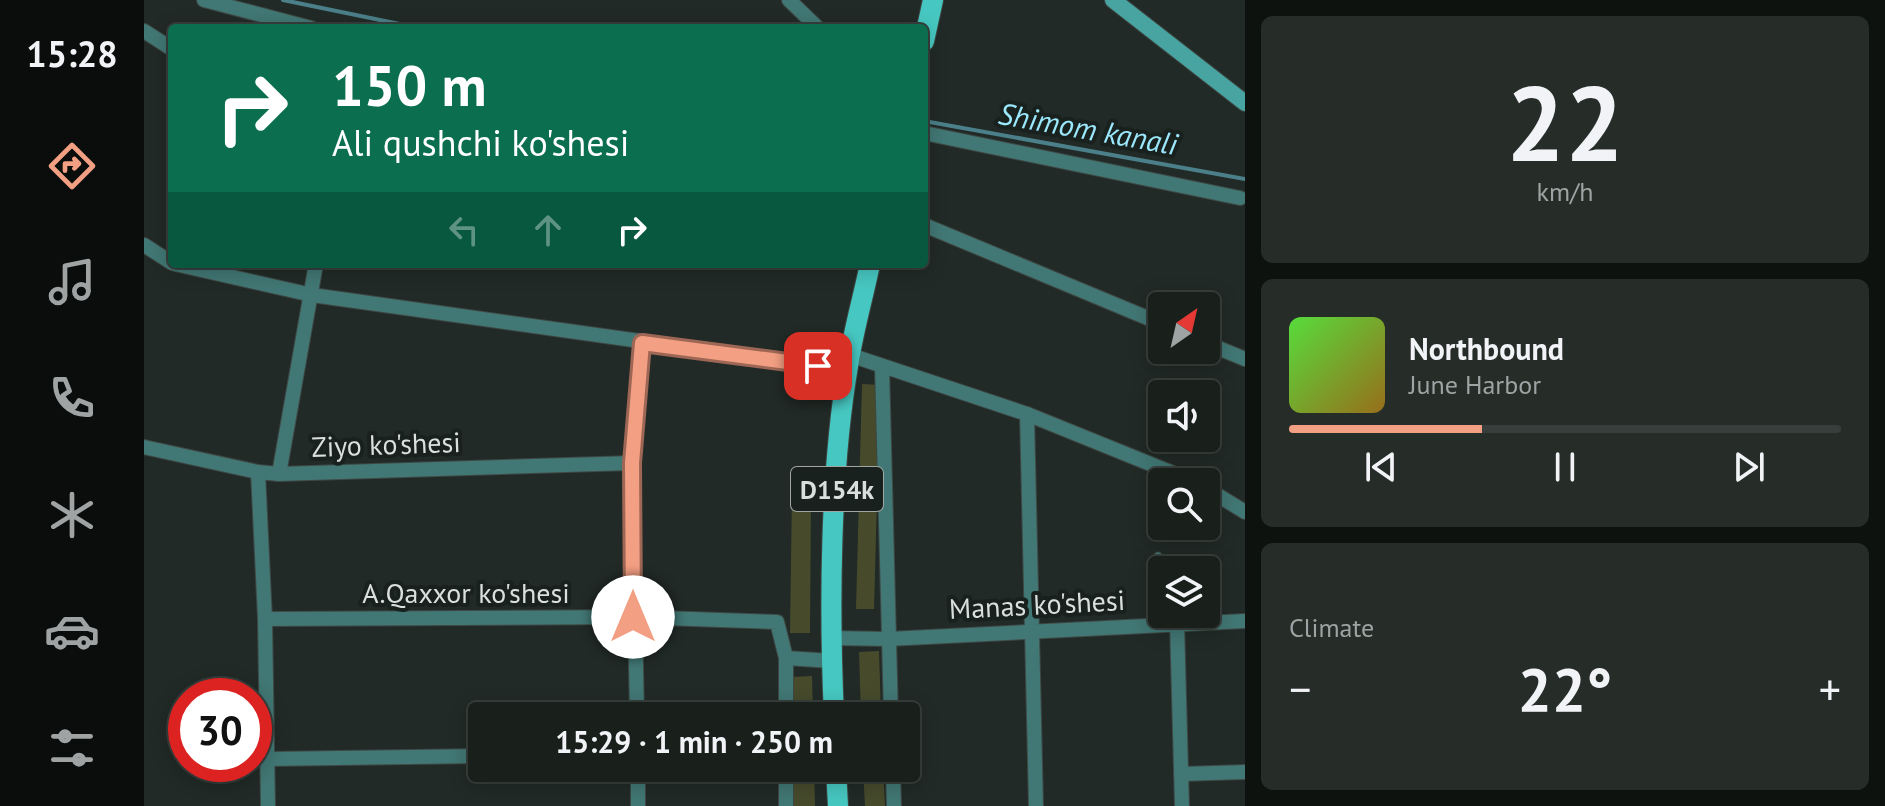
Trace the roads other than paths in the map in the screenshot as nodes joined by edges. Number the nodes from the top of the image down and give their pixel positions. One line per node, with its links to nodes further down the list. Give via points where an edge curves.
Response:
1 (204, 0): 5 (street)
2 (789, 0): 6 (street)
3 (933, 0): 7 (main road)
4 (1113, 0): 10 (main road)
5 (296, 24)
6 (814, 24)
7 (928, 24)
8 (144, 31): 9 (street)
9 (168, 46)
10 (1245, 103)
11 (928, 134): 12 (street)
12 (1240, 198)
13 (928, 227): 20 (street)
14 (144, 245): 15 (street)
15 (168, 260)
16 (192, 268): 19 (street)
17 (315, 268): 19 (street)
18 (869, 268): 24 (main road, D154k)
19 (312, 295): 21 (street); 31 (street)
20 (1148, 318)
21 (642, 343): 24 (street); 28 (street)
22 (1220, 349): 23 (street)
23 (1245, 359)
24 (848, 362): 25 (street); 41 (main road, D154k)
25 (882, 366): 26 (street); 42 (street)
26 (1027, 414): 29 (street); 40 (street)
27 (144, 447): 30 (street, Ziyo ko'shesi)
28 (632, 463): 31 (street, Ziyo ko'shesi); 34 (street)
29 (1160, 468)
30 (258, 472): 31 (street, Ziyo ko'shesi); 35 (street)
31 (279, 474)
32 (1220, 497): 33 (street)
33 (1245, 512)
34 (633, 617): 35 (street, A.Qaxxor ko'shesi); 43 (street, A.Qaxxor ko'shesi, via 777,622); 46 (street)
35 (265, 619): 45 (street)
36 (1245, 621): 37 (street, Manas ko'shesi)
37 (1220, 622)
38 (1148, 624): 40 (street, Manas ko'shesi)
39 (1170, 628): 53 (street)
40 (1030, 632): 42 (street, Manas ko'shesi); 64 (street)
41 (832, 638): 42 (street, Manas ko'shesi); 44 (main road, D154k)
42 (888, 639): 49 (street)
43 (786, 658): 44 (street); 47 (street)
44 (832, 661): 48 (main road, D154k)
45 (266, 678)
46 (636, 702)
47 (786, 702)
48 (833, 702)
49 (890, 702)
50 (468, 756): 51 (street)
51 (272, 759)
52 (1245, 772): 53 (street)
53 (1181, 774): 65 (street)
54 (267, 782): 59 (street)
55 (638, 782): 60 (street)
56 (786, 782): 61 (street)
57 (837, 782): 62 (main road)
58 (893, 782): 63 (street)
59 (268, 806)
60 (638, 806)
61 (786, 806)
62 (838, 806)
63 (894, 806)
64 (1036, 806)
65 (1182, 806)

